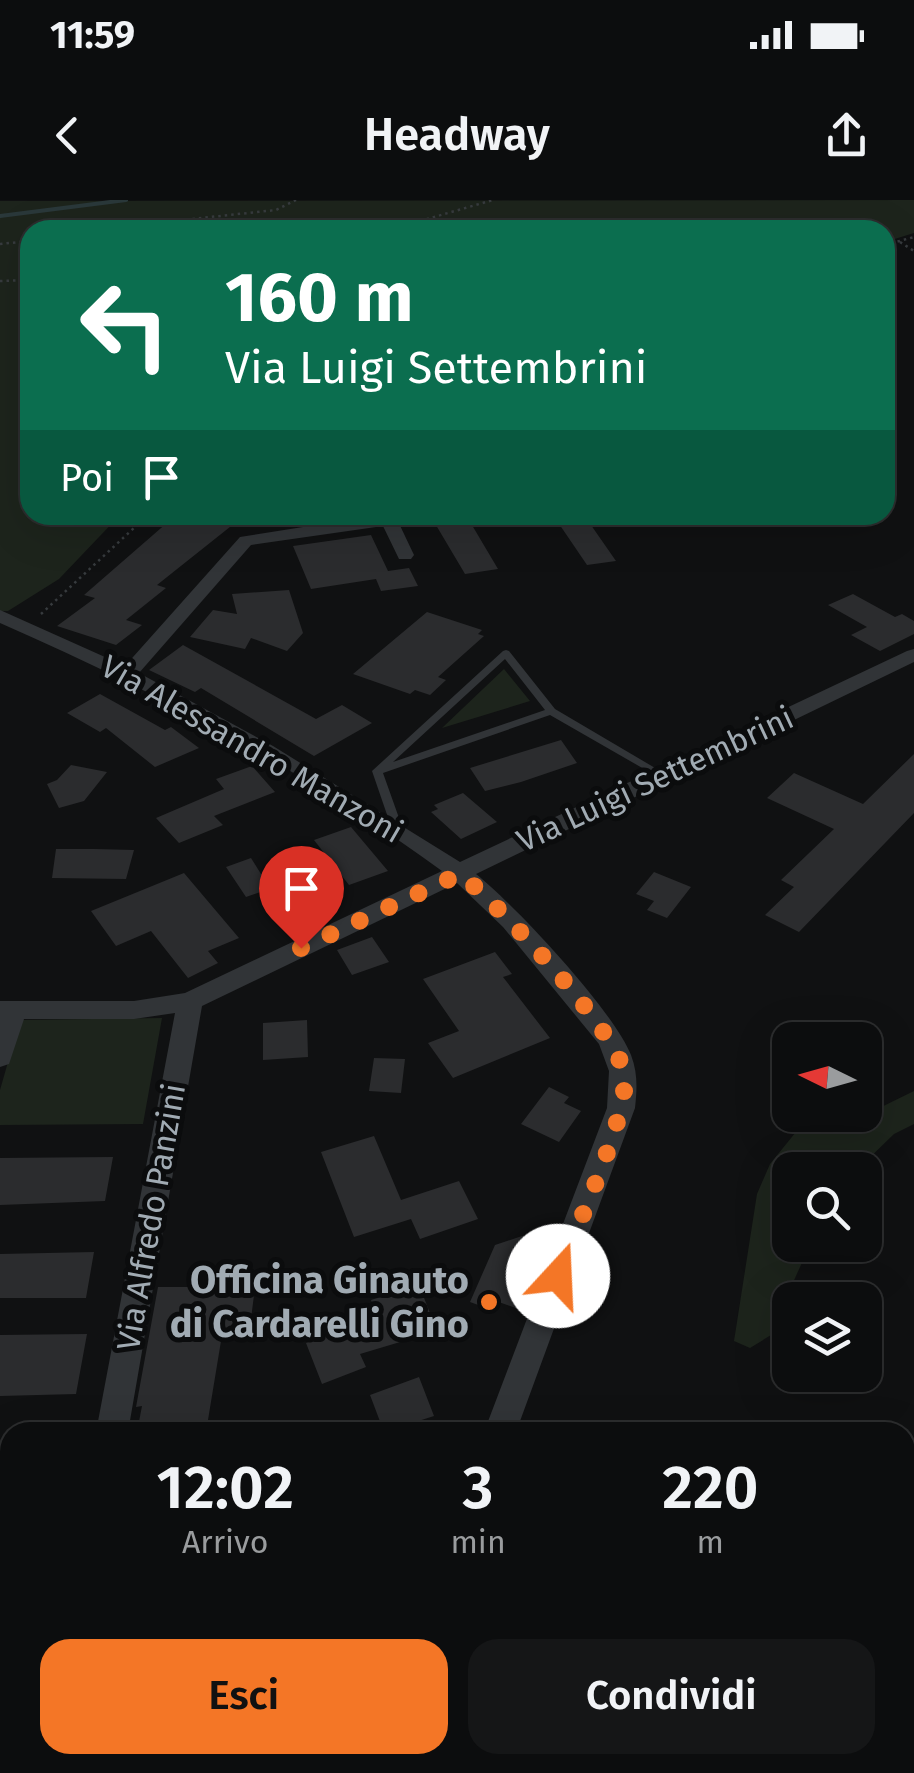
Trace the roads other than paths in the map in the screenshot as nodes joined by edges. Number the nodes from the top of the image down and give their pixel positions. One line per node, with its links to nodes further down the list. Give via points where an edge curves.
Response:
1 (339, 525): 6 (street, via 242,544)
2 (392, 525): 3 (street)
3 (406, 554)
4 (0, 616): 6 (street, Via Alessandro Manzoni)
5 (914, 655): 9 (street, Via Luigi Settembrini)
6 (127, 674): 10 (street, Via Alessandro Manzoni)
7 (551, 711): 8 (lane); 8 (lane, via 506,653); 9 (lane)
8 (376, 771): 10 (lane)
9 (662, 775): 11 (street, Via Luigi Settembrini)
10 (398, 832): 11 (street, Via Alessandro Manzoni)
11 (460, 874): 12 (street, Via Luigi Settembrini); 16 (street, Via Alessandro Manzoni, via 594,1018 620,1054 626,1078 618,1117)
12 (190, 1001): 13 (street, Via Luigi Settembrini, via 134,1010); 15 (street, Via Alfredo Panzini)
13 (7, 1010): 14 (street)
14 (0, 1057)
15 (114, 1422)
16 (504, 1422)

